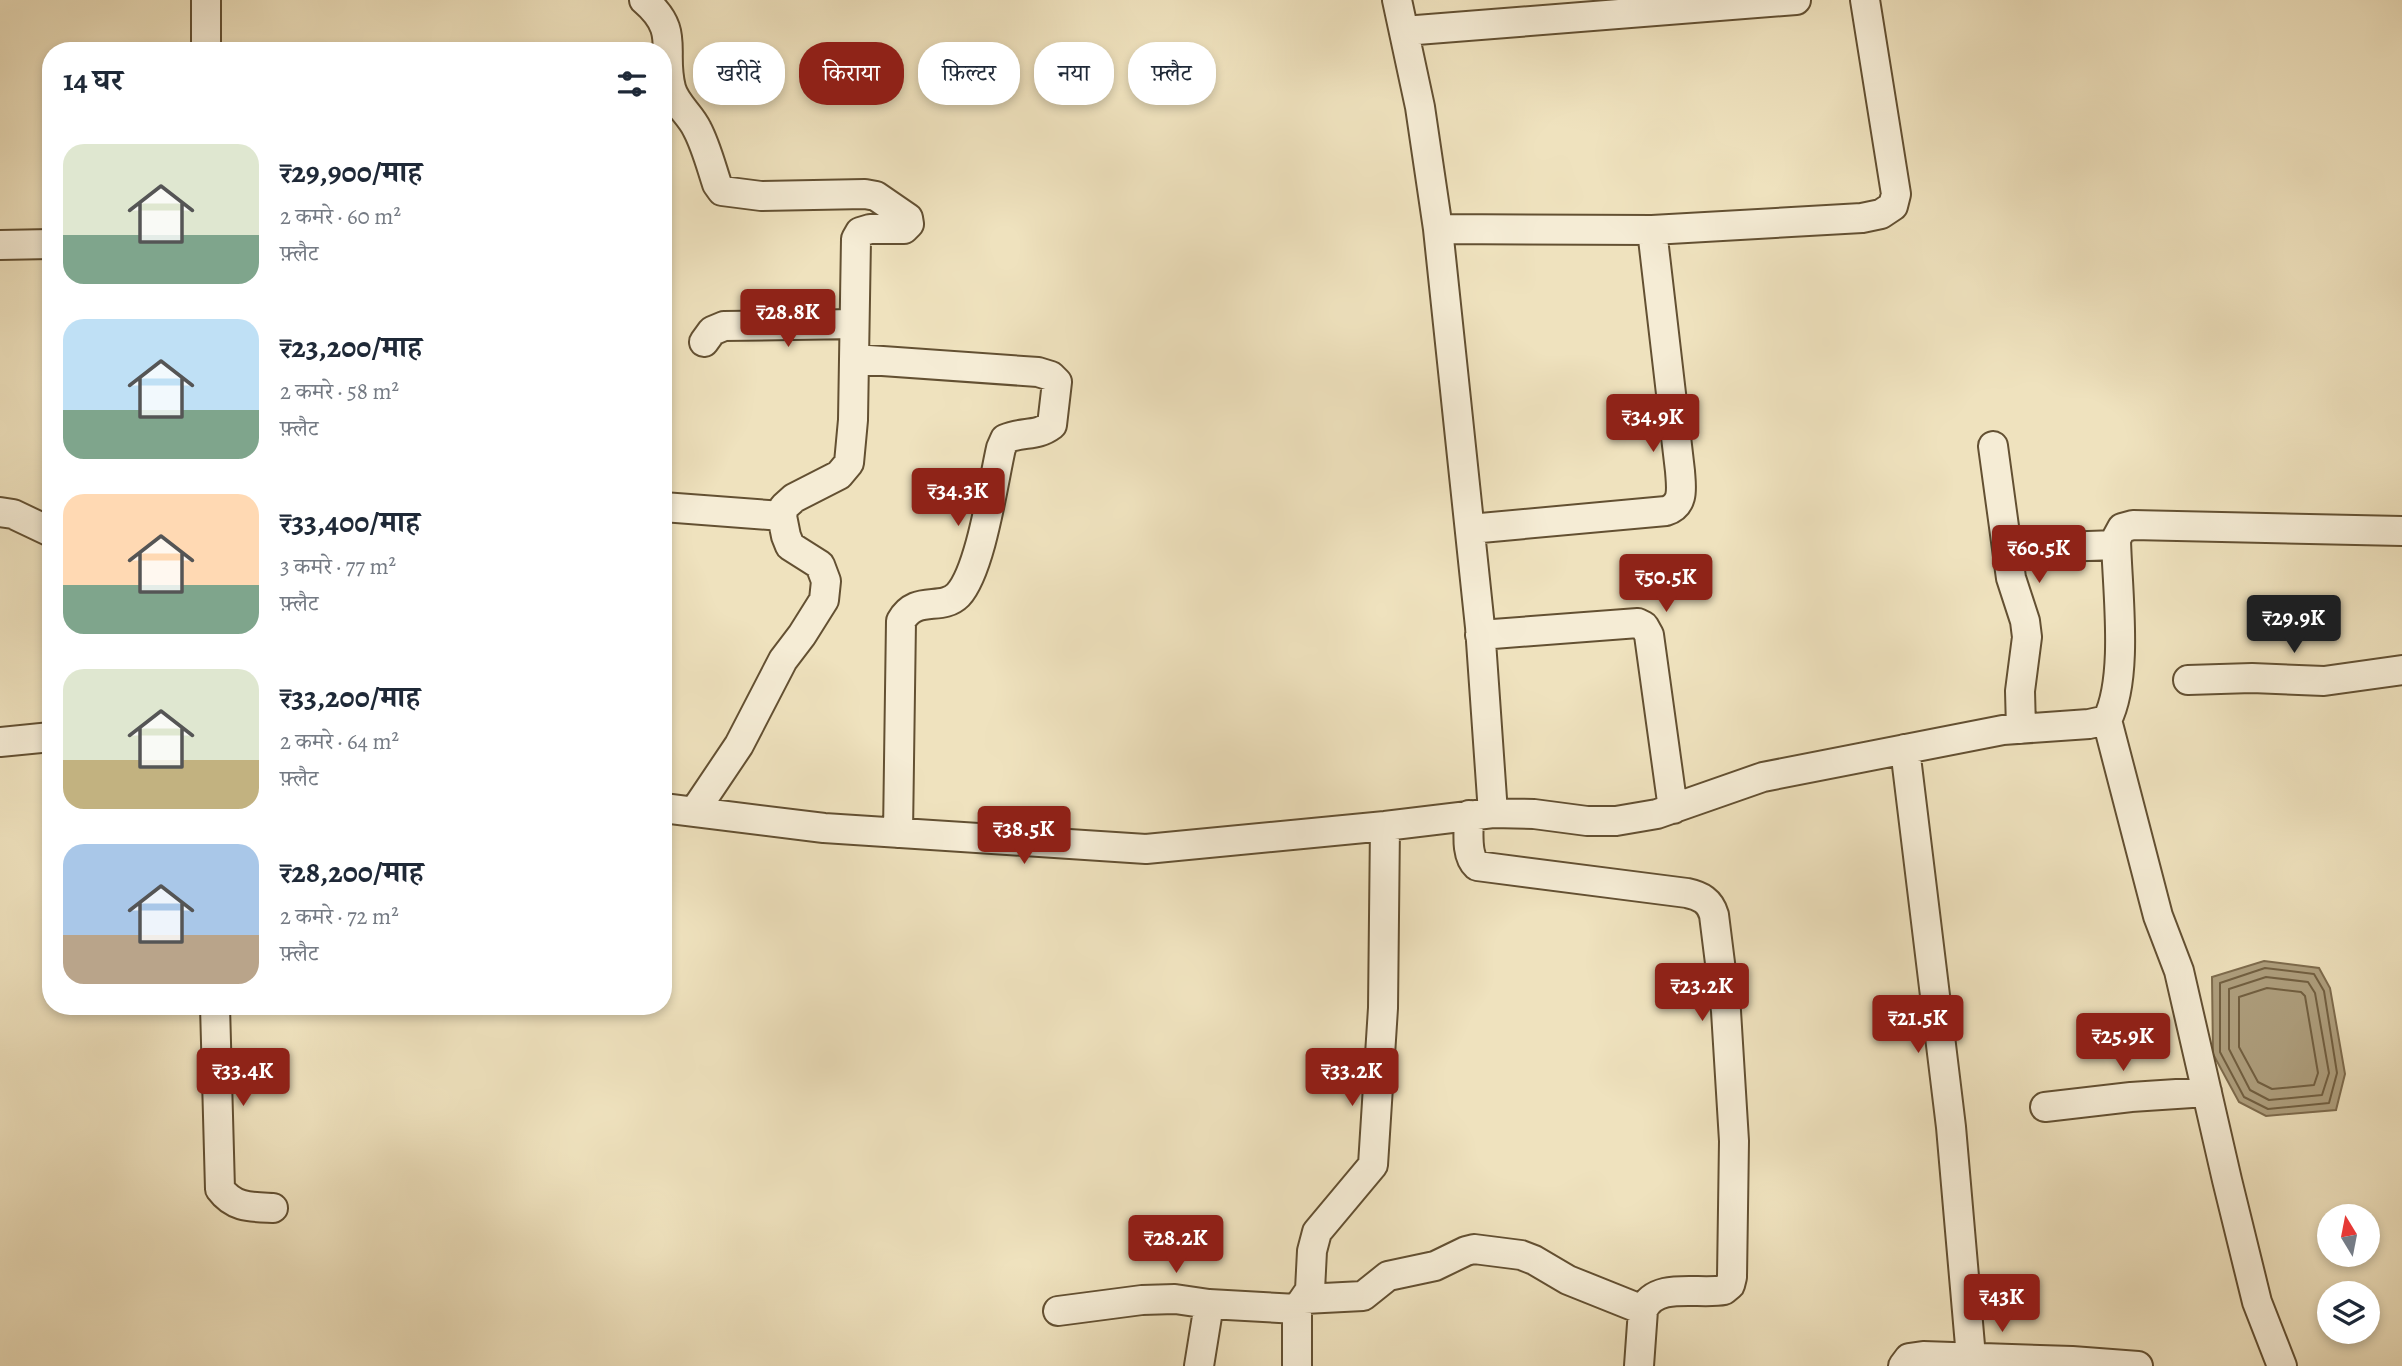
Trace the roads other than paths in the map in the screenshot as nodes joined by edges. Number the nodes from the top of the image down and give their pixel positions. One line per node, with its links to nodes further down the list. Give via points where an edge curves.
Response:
1 (206, 0): 7 (street)
2 (644, 0): 8 (street, via 662,18)
3 (1397, 0): 6 (street)
4 (1796, 0): 6 (street)
5 (1865, 0): 11 (street, via 1896,194 1893,206 1861,218)
6 (1404, 31): 10 (street)
7 (206, 42)
8 (669, 42)
9 (672, 90): 14 (street, via 699,131 722,191 761,196 865,194 876,196 908,218 904,229 870,229 856,239)
10 (1438, 229): 11 (street); 22 (street)
11 (1652, 230): 22 (street, via 1680,502 1667,511)
12 (42, 244): 13 (street)
13 (0, 245)
14 (854, 324): 15 (street, via 724,326 712,331); 16 (street)
15 (704, 342)
16 (854, 359): 20 (street, via 849,463 839,475 794,498); 39 (street, via 1038,372 1057,382 1052,425 1042,432 1017,433 1005,439 965,584 956,597 912,607 901,621)
17 (1993, 446): 25 (street)
18 (672, 508): 20 (street)
19 (0, 512): 21 (street)
20 (782, 516): 36 (street, via 790,546 820,565 826,581 824,600 783,660 739,745)
21 (42, 528)
22 (1470, 528): 26 (street)
23 (2402, 531): 24 (street, via 2133,525 2122,528)
24 (2116, 545): 25 (street); 29 (street, via 2120,674)
25 (2007, 550): 30 (street, via 2027,637)
26 (1480, 635): 35 (street, via 1644,626 1649,635); 37 (street)
27 (2402, 670): 28 (street, via 2324,681)
28 (2188, 680)
29 (2107, 720): 30 (street); 41 (street, via 2158,916 2179,971)
30 (2021, 729): 33 (street)
31 (42, 738): 32 (street)
32 (0, 742)
33 (1905, 749): 35 (street, via 1763,777); 48 (street, via 1951,1127)
34 (672, 809): 36 (street)
35 (1673, 809): 37 (street, via 1616,821)
36 (694, 812): 39 (street)
37 (1481, 814): 38 (street); 46 (street, via 1469,852 1477,866 1687,893 1701,897 1712,908 1726,1011 1733,1128 1732,1277 1724,1290 1662,1292)
38 (1385, 826): 39 (street, via 1146,849); 45 (street, via 1383,1008 1373,1166 1317,1232 1310,1290)
39 (898, 833)
40 (215, 1015): 43 (street, via 220,1189 243,1207)
41 (2207, 1092): 42 (street); 54 (street, via 2258,1302)
42 (2045, 1107)
43 (273, 1208)
44 (1209, 1304): 45 (street); 47 (street, via 1142,1300); 49 (street)
45 (1300, 1304): 46 (street, via 1363,1296 1388,1276 1435,1266 1474,1250 1521,1255); 50 (street)
46 (1643, 1310): 51 (street)
47 (1058, 1311)
48 (1971, 1357): 52 (street, via 1916,1356); 53 (street)
49 (1199, 1366)
50 (1297, 1366)
51 (1639, 1366)
52 (1903, 1366)
53 (2138, 1366)
54 (2282, 1366)

